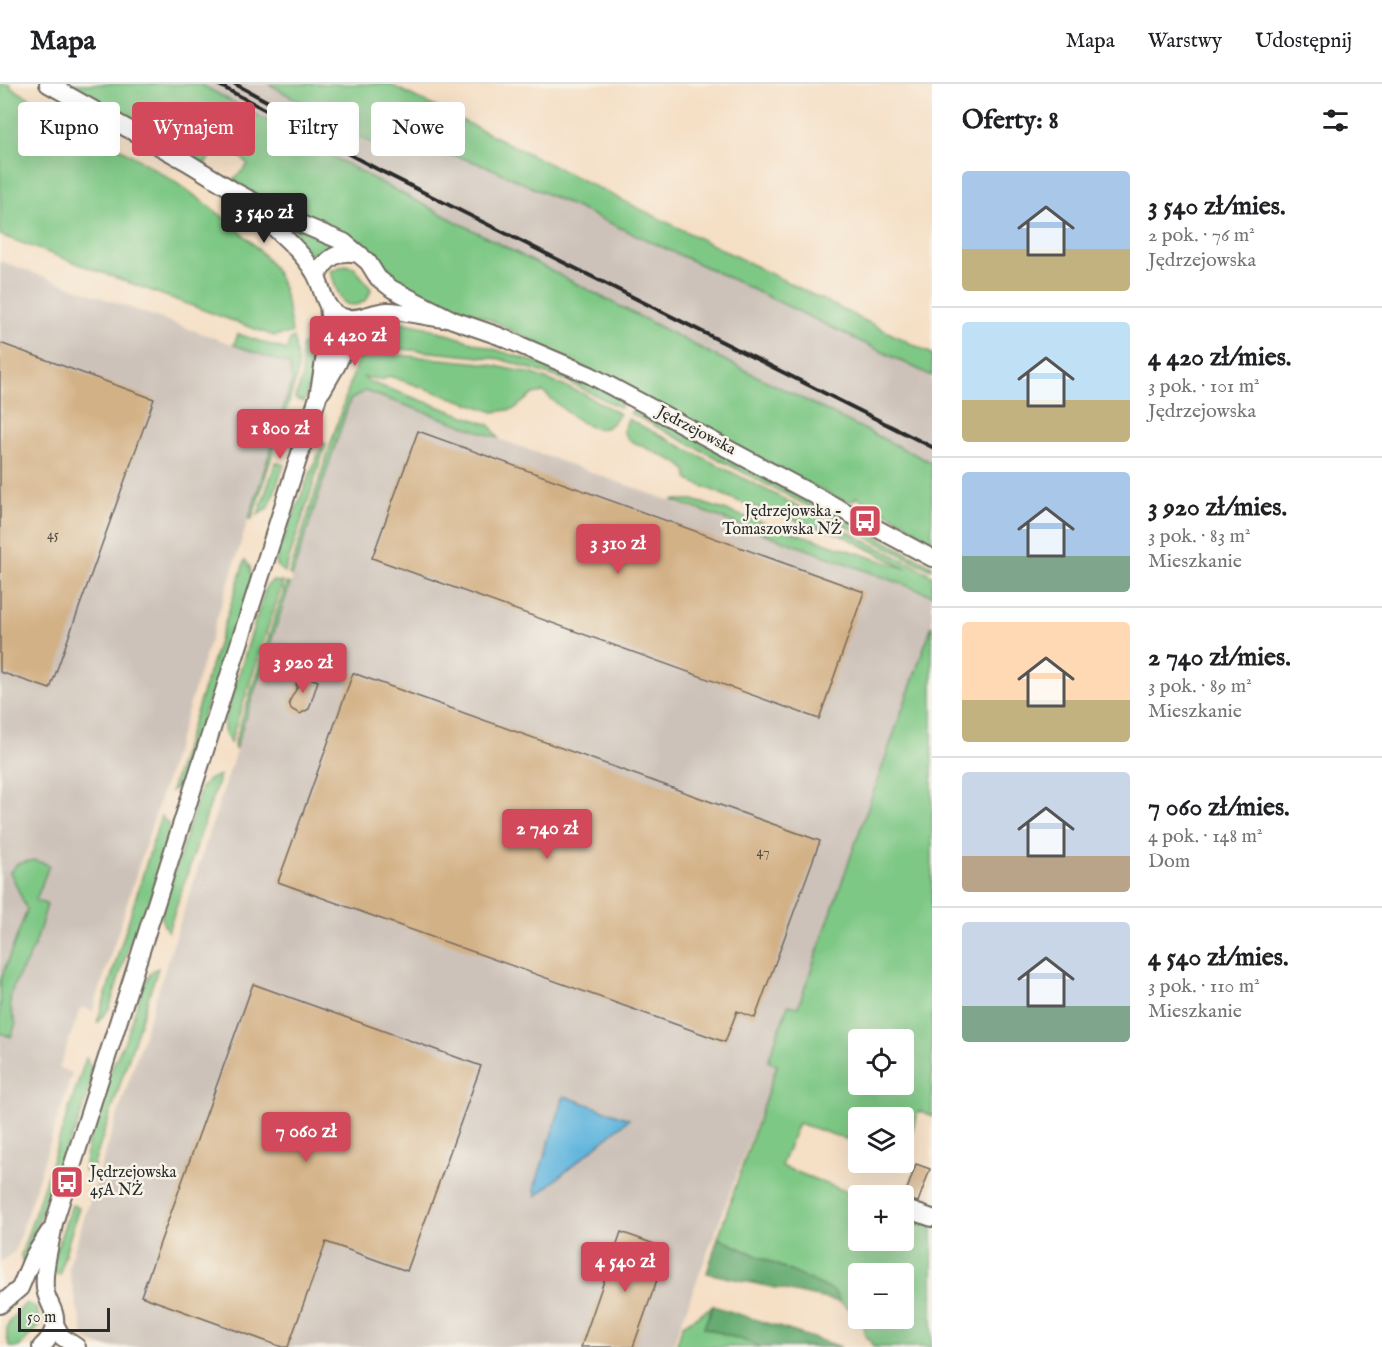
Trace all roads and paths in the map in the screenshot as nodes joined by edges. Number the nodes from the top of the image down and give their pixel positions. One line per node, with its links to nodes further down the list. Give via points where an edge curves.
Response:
1 (48, 84): 2 (street, Jędrzejowska)
2 (236, 192): 3 (street, Jędrzejowska, via 344,242); 4 (street, Jędrzejowska, via 293,248)
3 (362, 256): 4 (street, via 351,253 333,257 323,265); 5 (street, Jędrzejowska)
4 (317, 278): 6 (street, Jędrzejowska)
5 (378, 278): 7 (street, via 379,297); 8 (street, Jędrzejowska)
6 (328, 305): 7 (street, Jędrzejowska, via 334,313 348,318); 9 (street, via 330,325)
7 (370, 315): 8 (street, Jędrzejowska, via 394,311); 9 (street, via 354,326)
8 (453, 320): 10 (street, Jędrzejowska, via 590,375)
9 (318, 397): 13 (street)
10 (932, 558)
11 (914, 1212): 12 (street)
12 (932, 1218)
13 (54, 1223): 14 (street, via 33,1257 24,1281); 15 (street, via 45,1281)
14 (7, 1300): 15 (street, via 28,1295)
15 (50, 1303): 16 (street)
16 (55, 1324): 17 (street, via 52,1335); 18 (street, via 62,1337)
17 (40, 1347)
18 (77, 1347)

